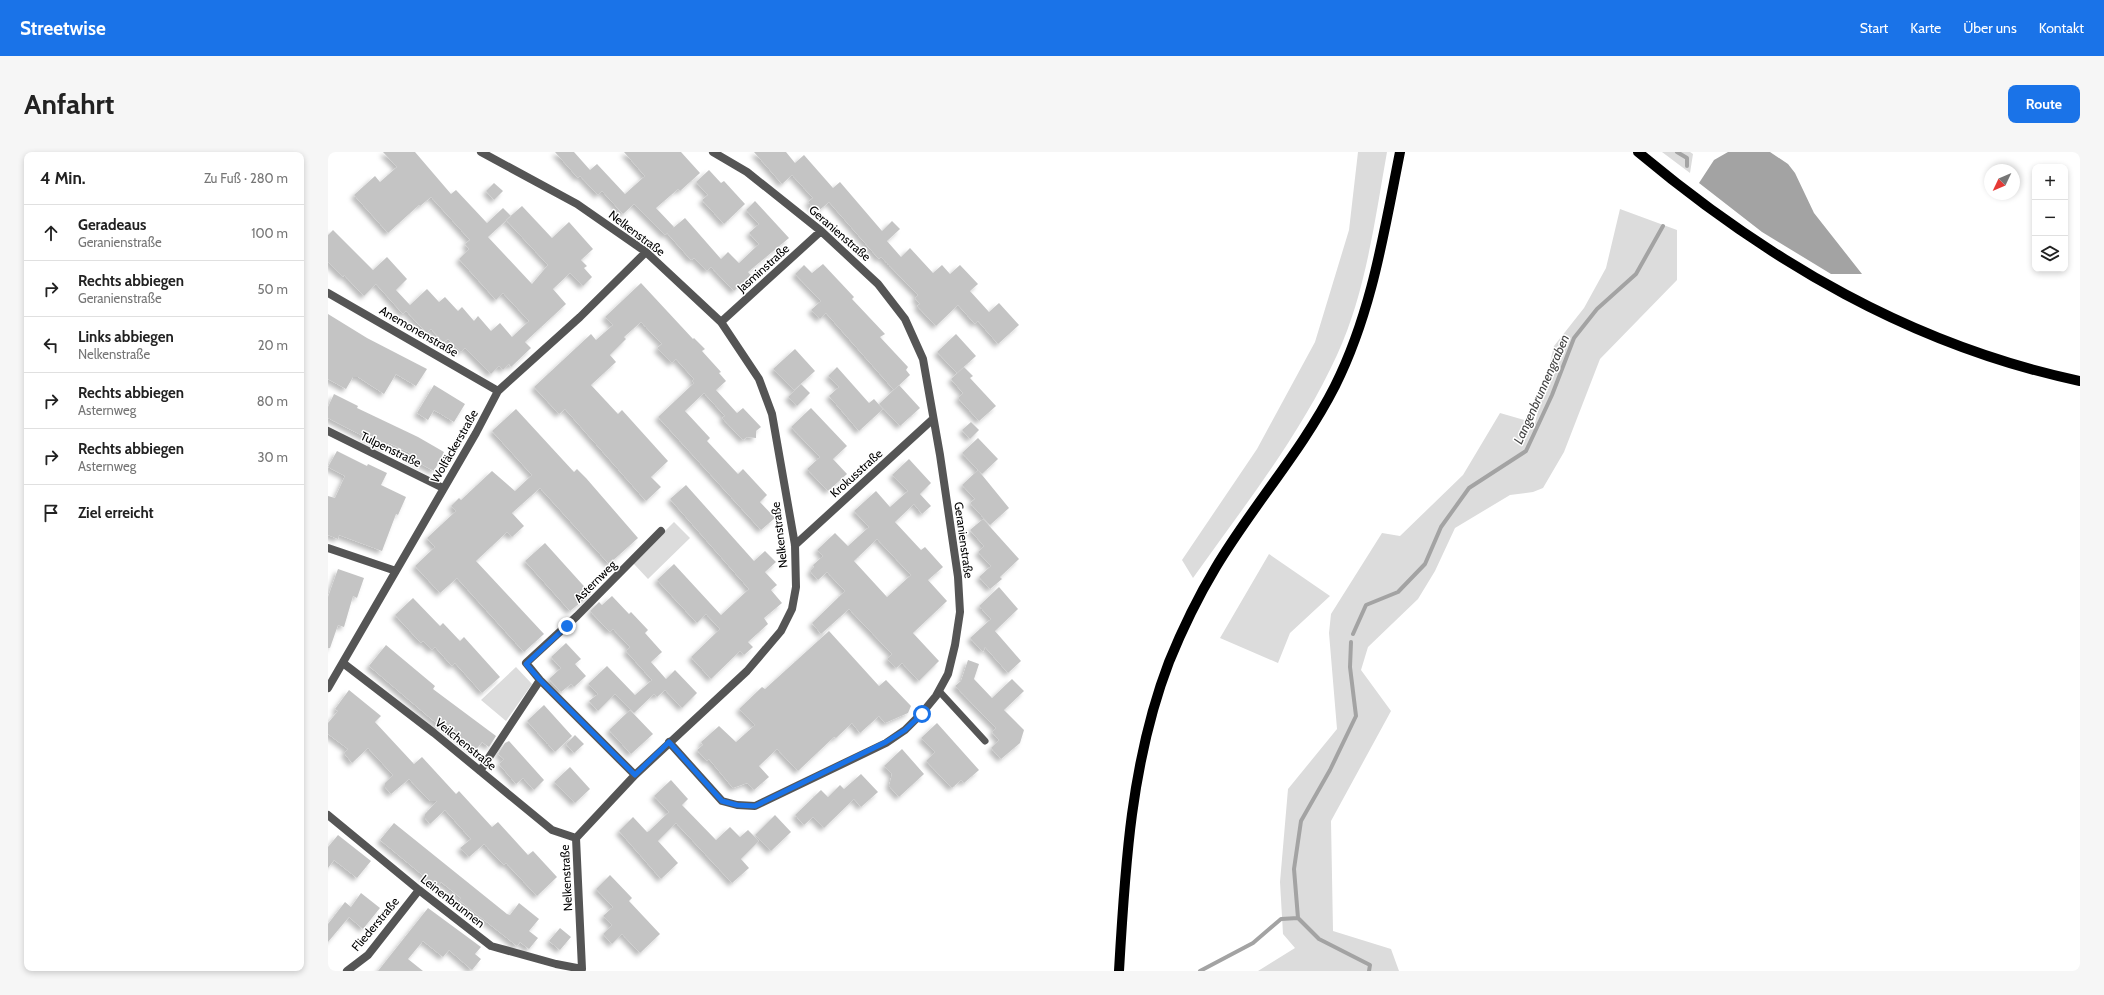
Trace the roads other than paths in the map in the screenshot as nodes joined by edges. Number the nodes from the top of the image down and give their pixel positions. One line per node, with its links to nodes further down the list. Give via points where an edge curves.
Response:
1 (481, 152): 6 (street, Nelkenstraße, via 576,204)
2 (713, 152): 5 (street, Geranienstraße, via 747,172)
3 (1400, 152): 31 (main road, via 1369,299 1346,362 1305,438 1216,567 1194,607 1170,662 1154,708 1140,759 1132,808)
4 (1638, 152): 9 (main road, via 1714,213 1809,275 1892,318 1969,349 2020,366)
5 (821, 231): 8 (street, Jasminstraße); 11 (street, Geranienstraße, via 878,284 905,319 923,359)
6 (646, 252): 8 (street, Nelkenstraße); 10 (street, Wolfäckerstraße)
7 (328, 293): 10 (street, Anemonenstraße)
8 (721, 322): 15 (street, Nelkenstraße, via 759,380 772,414)
9 (2080, 381)
10 (498, 391): 13 (street, Wolfäckerstraße, via 476,434)
11 (933, 419): 15 (street, Krokusstraße); 21 (street, Geranienstraße, via 958,577 960,612 948,674)
12 (328, 432): 13 (street, Tulpenstraße)
13 (443, 488): 17 (street, Wolfäckerstraße)
14 (661, 531): 19 (street, Asternweg, via 526,664)
15 (794, 545): 23 (street, Nelkenstraße, via 796,587 792,609 781,631 747,672)
16 (328, 548): 17 (street)
17 (396, 571): 18 (street, Wolfäckerstraße)
18 (343, 663): 20 (street, Wolfäckerstraße); 24 (street, Veilchenstraße)
19 (540, 680): 24 (street); 25 (street, Asternweg)
20 (328, 688)
21 (938, 691): 22 (lane); 23 (street, Geranienstraße, via 922,714 905,730 886,742 755,806 722,801)
22 (985, 741)
23 (669, 742): 25 (street, Nelkenstraße)
24 (480, 771): 27 (street, Veilchenstraße, via 552,830)
25 (635, 775): 27 (street, Nelkenstraße)
26 (328, 815): 28 (street, Leinenbrunnen)
27 (576, 838): 29 (street, Nelkenstraße)
28 (419, 890): 29 (street, Leinenbrunnen, via 491,946); 30 (street, Fliederstraße, via 368,955)
29 (582, 969)
30 (347, 971)
31 (1119, 971)

